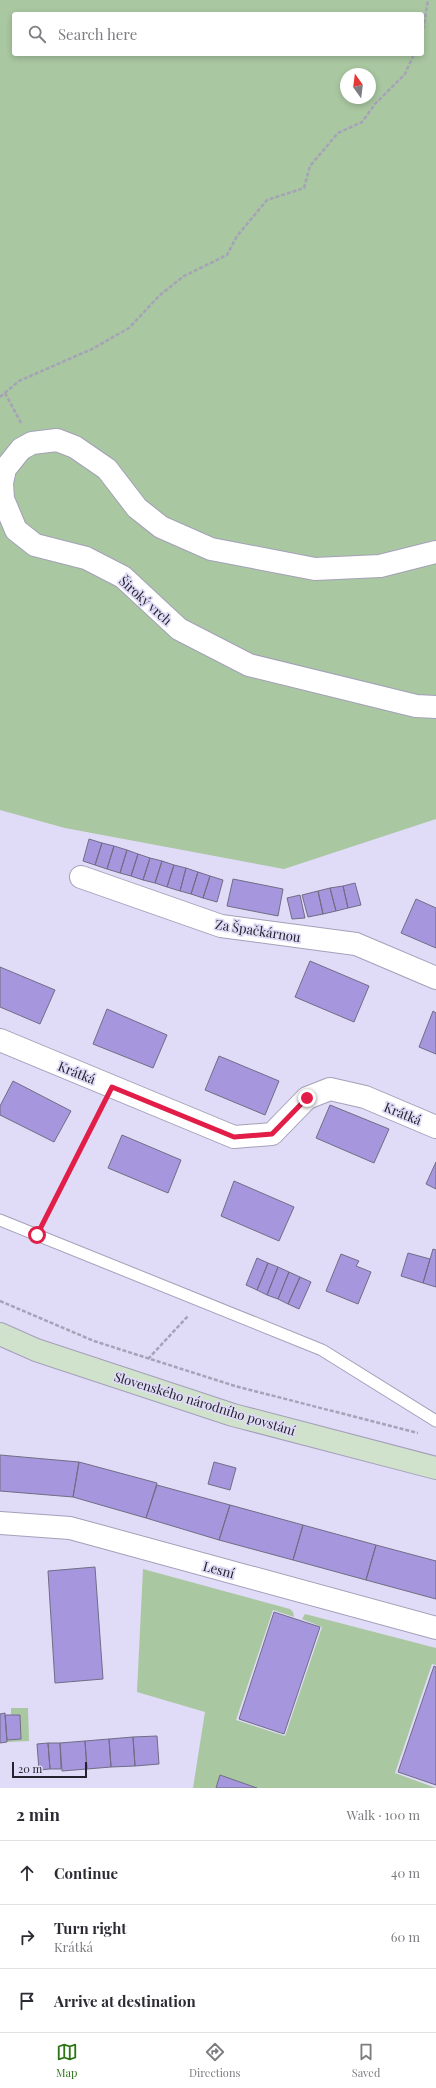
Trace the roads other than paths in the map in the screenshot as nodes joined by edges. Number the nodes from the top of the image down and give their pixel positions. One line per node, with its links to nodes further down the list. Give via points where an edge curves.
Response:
1 (436, 552): 2 (street, Široký vrch, via 380,566 315,568 211,549 162,527 137,508 107,469 75,447 57,440 32,443 12,458 5,469 2,483 2,499 16,530 35,545 86,558 123,577 178,629 249,665 416,706)
2 (436, 707)
3 (81, 877): 4 (street, Za Špačkárnou, via 221,926 356,944)
4 (436, 978)
5 (0, 1040): 6 (street, Krátká, via 234,1137 272,1134 307,1098 330,1089 365,1097)
6 (436, 1127)
7 (0, 1220): 9 (lane, via 322,1350)
8 (0, 1334): 10 (street, Slovenského národního povstání, via 36,1350 233,1415)
9 (436, 1421)
10 (436, 1468)
11 (0, 1523): 12 (street, Lesní, via 70,1528)
12 (436, 1628)

